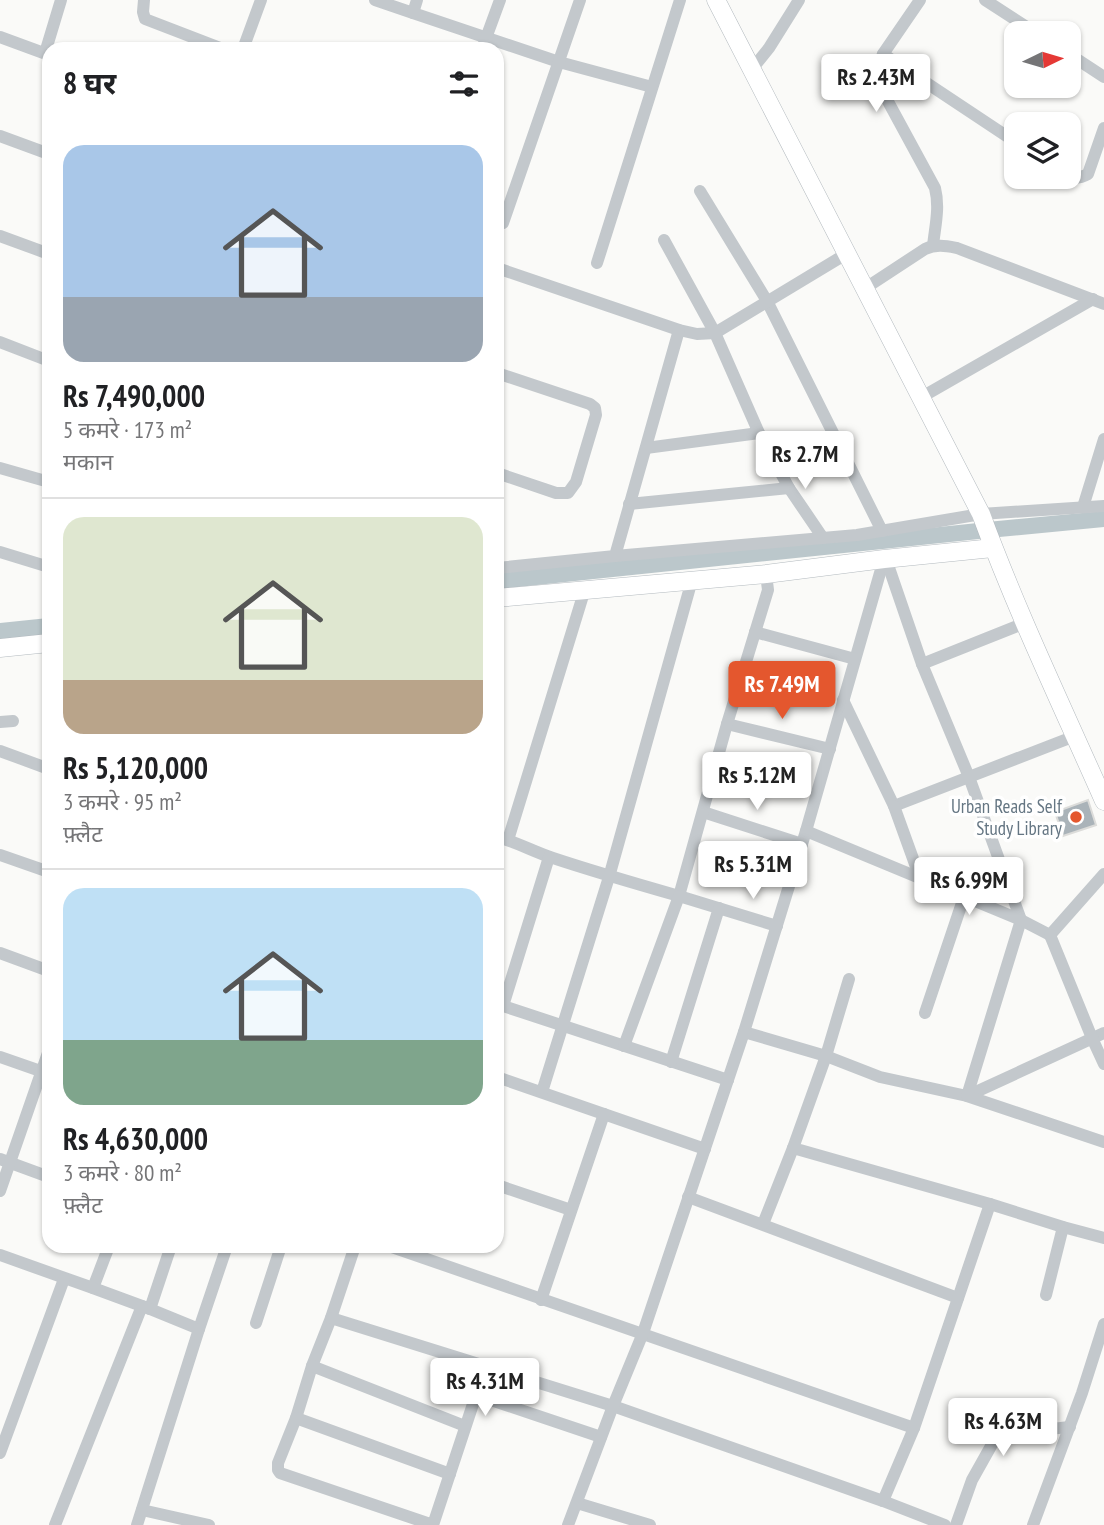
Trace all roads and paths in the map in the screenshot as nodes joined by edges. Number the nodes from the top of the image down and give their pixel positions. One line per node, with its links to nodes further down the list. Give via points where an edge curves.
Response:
1 (61, 0): 16 (street)
2 (144, 0): 17 (street, via 145,19)
3 (261, 0): 18 (street)
4 (375, 0): 13 (street)
5 (417, 0): 13 (street)
6 (500, 0): 20 (street)
7 (580, 0): 25 (street)
8 (680, 0): 29 (street)
9 (716, 0): 27 (street)
10 (799, 0): 27 (street)
11 (920, 0): 24 (street)
12 (985, 0): 14 (street)
13 (413, 13): 19 (street)
14 (1017, 21)
15 (2, 38): 22 (street); 23 (street)
16 (50, 42)
17 (205, 42)
18 (246, 42)
19 (482, 42)
20 (484, 42)
21 (504, 48): 25 (street)
22 (0, 52)
23 (42, 52)
24 (883, 54): 31 (street); 39 (street, via 878,82 938,199)
25 (559, 62): 29 (street); 36 (street)
26 (1082, 63): 28 (street)
27 (752, 69): 41 (street)
28 (1104, 77)
29 (652, 87): 42 (street)
30 (1104, 128): 34 (street, via 1088,174)
31 (1004, 134)
32 (0, 136): 33 (street)
33 (42, 151)
34 (1081, 177)
35 (700, 191): 45 (street)
36 (504, 220)
37 (0, 236): 40 (street)
38 (664, 240): 48 (street)
39 (933, 246): 44 (street); 46 (street, via 957,248)
40 (42, 251)
41 (846, 254): 44 (street); 45 (street)
42 (597, 263)
43 (504, 270): 47 (street)
44 (864, 289): 52 (street)
45 (767, 301): 48 (street); 64 (street)
46 (1098, 301): 52 (street)
47 (679, 330): 48 (street); 55 (street)
48 (715, 332): 53 (street)
49 (0, 342): 50 (street)
50 (42, 358)
51 (504, 375): 57 (street, via 590,404 596,415 576,482 568,494)
52 (920, 398): 63 (street)
53 (759, 433): 55 (street); 59 (street)
54 (1104, 439): 62 (street)
55 (646, 448): 60 (street)
56 (0, 468): 58 (street)
57 (504, 475)
58 (42, 480)
59 (789, 488): 60 (street); 65 (street)
60 (629, 504): 68 (street)
61 (1104, 506): 62 (street)
62 (1083, 507): 63 (street)
63 (982, 517): 64 (street); 66 (street)
64 (881, 531): 65 (street)
65 (822, 538): 68 (street)
66 (993, 547): 69 (street); 76 (street)
67 (0, 552): 70 (street)
68 (615, 556): 71 (street)
69 (885, 559): 72 (street); 80 (street); 81 (street)
70 (42, 565)
71 (504, 567)
72 (766, 574): 73 (street); 77 (street, via 768,590)
73 (692, 580): 74 (street); 99 (street)
74 (585, 589): 75 (street); 92 (street)
75 (504, 597)
76 (1025, 623): 81 (street); 84 (street)
77 (755, 632): 80 (street); 83 (street)
78 (42, 644): 79 (street)
79 (0, 648)
80 (855, 659): 82 (street)
81 (922, 664): 88 (street)
82 (844, 700): 85 (street); 90 (street)
83 (727, 724): 85 (street); 91 (street)
84 (1075, 736): 88 (street); 89 (street)
85 (830, 749): 93 (street)
86 (0, 751): 87 (street)
87 (42, 766)
88 (969, 777): 90 (street); 104 (street)
89 (1102, 791)
90 (894, 806): 100 (street)
91 (703, 812): 93 (street); 101 (street)
92 (504, 832)
93 (804, 837): 100 (street); 105 (street)
94 (504, 839): 96 (street)
95 (0, 855): 97 (street)
96 (549, 857): 99 (street); 110 (street)
97 (42, 870)
98 (1104, 874): 106 (street)
99 (609, 877): 101 (street); 113 (street)
100 (920, 878): 102 (street)
101 (679, 896): 103 (street); 116 (street)
102 (964, 897): 104 (street); 112 (street)
103 (719, 908): 105 (street); 119 (street)
104 (1021, 920): 106 (street); 126 (street)
105 (777, 926): 114 (street)
106 (1050, 935): 115 (street)
107 (0, 953): 108 (street)
108 (42, 968)
109 (849, 979): 117 (street)
110 (504, 993)
111 (504, 1006): 113 (street)
112 (925, 1013)
113 (562, 1026): 116 (street); 125 (street)
114 (744, 1032): 117 (street); 124 (street)
115 (1098, 1035): 120 (street); 126 (street)
116 (624, 1046): 119 (street)
117 (826, 1056): 126 (street, via 880,1077); 129 (street)
118 (0, 1057): 121 (street)
119 (671, 1062): 124 (street)
120 (1104, 1064)
121 (42, 1072)
122 (504, 1079): 125 (street)
123 (42, 1080): 131 (street)
124 (727, 1080): 130 (street)
125 (542, 1092): 127 (street)
126 (967, 1096): 128 (street)
127 (604, 1114): 130 (street); 137 (street)
128 (1104, 1142)
129 (793, 1148): 136 (street); 138 (street)
130 (705, 1149): 135 (street)
131 (5, 1161): 132 (street); 134 (street)
132 (42, 1174)
133 (504, 1187): 137 (street)
134 (0, 1191)
135 (688, 1197): 138 (street); 158 (street)
136 (990, 1204): 139 (street); 151 (street)
137 (571, 1210): 152 (street)
138 (763, 1224): 151 (street)
139 (1063, 1227): 140 (street); 150 (street)
140 (1104, 1238)
141 (106, 1253): 149 (street)
142 (168, 1253): 153 (street)
143 (225, 1253): 157 (street)
144 (279, 1253): 155 (street)
145 (353, 1253): 154 (street)
146 (409, 1253): 152 (street)
147 (0, 1255): 148 (street)
148 (64, 1279): 149 (street); 166 (street)
149 (93, 1288): 153 (street)
150 (1046, 1295)
151 (958, 1298): 164 (street)
152 (541, 1300): 158 (street)
153 (146, 1307): 157 (street); 171 (street)
154 (331, 1318): 159 (street); 160 (street)
155 (256, 1323)
156 (1104, 1324): 163 (street)
157 (199, 1329): 170 (street)
158 (643, 1333): 160 (street); 164 (street)
159 (312, 1366): 161 (street); 162 (street)
160 (612, 1406): 165 (street); 168 (street)
161 (296, 1418): 167 (street); 167 (street, via 277,1467 295,1479 433,1525)
162 (465, 1426): 165 (street, via 478,1397); 167 (street)
163 (1070, 1427): 177 (street, via 1028,1424 1000,1430 972,1480); 178 (street)
164 (914, 1428): 168 (street)
165 (601, 1437): 169 (street)
166 (0, 1453)
167 (450, 1474)
168 (883, 1501): 176 (street)
169 (576, 1503): 174 (street); 175 (street)
170 (142, 1510): 172 (street); 173 (street)
171 (55, 1525)
172 (137, 1525)
173 (209, 1525)
174 (568, 1525)
175 (650, 1525)
176 (945, 1525)
177 (956, 1525)
178 (1033, 1525)

